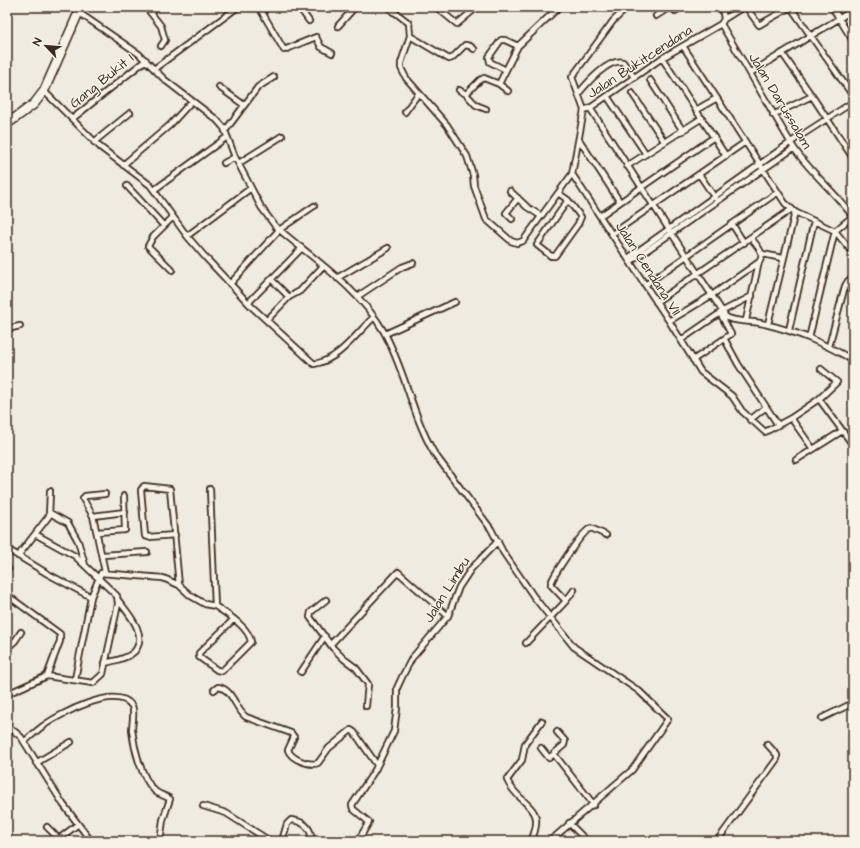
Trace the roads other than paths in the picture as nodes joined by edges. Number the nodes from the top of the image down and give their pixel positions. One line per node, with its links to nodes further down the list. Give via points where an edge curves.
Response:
1 (146, 7): 23 (street)
2 (158, 7): 23 (street)
3 (238, 7): 42 (street)
4 (269, 7): 19 (street)
5 (306, 7): 20 (street)
6 (355, 7): 30 (street)
7 (388, 7): 24 (street)
8 (398, 7): 24 (street)
9 (436, 7): 10 (street, via 457,24)
10 (475, 7): 11 (street)
11 (480, 7)
12 (559, 7): 35 (street)
13 (628, 7): 53 (street, via 613,21 573,74)
14 (670, 7): 15 (street, via 675,11); 25 (street)
15 (683, 7)
16 (722, 7): 26 (street)
17 (744, 7): 26 (street); 32 (street, via 759,25 789,8 792,9)
18 (832, 7): 27 (street)
19 (260, 9): 38 (street, via 284,50 316,37 321,48)
20 (301, 9): 28 (street)
21 (80, 10): 41 (street); 51 (highway)
22 (853, 10): 27 (street)
23 (152, 12): 34 (street, via 164,35 165,40)
24 (393, 12): 31 (street, via 409,23)
25 (656, 16)
26 (724, 19): 29 (street)
27 (838, 19): 32 (street); 33 (street)
28 (309, 21)
29 (721, 24): 36 (street, Jalan Bukitcendana); 44 (street, Jalan Darussalam)
30 (338, 26)
31 (410, 36): 37 (street, via 449,59 465,45); 55 (street, via 401,68)
32 (809, 36): 39 (street); 59 (street)
33 (853, 41)
34 (161, 46)
35 (518, 46): 43 (street); 43 (street, via 501,40 489,57 490,62)
36 (683, 46): 40 (street, Jalan Bukitcendana); 60 (street)
37 (474, 49)
38 (332, 53)
39 (782, 53): 44 (street); 58 (street)
40 (662, 58): 46 (street, Jalan Bukitcendana); 67 (street)
41 (146, 60): 42 (street); 73 (street, Gang Bukit I)
42 (154, 69): 61 (street)
43 (506, 70): 48 (street)
44 (750, 73): 70 (street, Jalan Darussalam)
45 (274, 77): 63 (street, via 258,87)
46 (634, 77): 53 (street, via 623,62 617,62 596,74); 57 (street, Jalan Bukitcendana)
47 (650, 80): 76 (street)
48 (499, 84): 52 (street); 56 (street, via 484,78)
49 (219, 87): 63 (street)
50 (459, 90): 56 (street)
51 (44, 91): 73 (street); 74 (highway, via 34,104)
52 (508, 91)
53 (579, 93): 66 (street)
54 (632, 93): 80 (street)
55 (418, 94): 68 (street); 113 (street, Jalan Bukitcendana, via 447,125 467,156 486,219 511,241 521,242)
56 (466, 94): 65 (street, via 476,105)
57 (607, 96): 64 (street, Jalan Bukitcendana); 86 (street)
58 (812, 96): 70 (street); 72 (street)
59 (853, 96)
60 (717, 98): 67 (street); 84 (street)
61 (191, 102): 75 (street, via 217,120); 92 (street, via 170,125)
62 (853, 102): 72 (street)
63 (244, 105): 75 (street)
64 (590, 108): 66 (street, Jalan Bukitcendana); 94 (street)
65 (486, 109)
66 (584, 110): 82 (street, Jalan Bukitcendana)
67 (696, 110): 71 (street)
68 (405, 112)
69 (130, 113): 81 (street)
70 (773, 115): 83 (street, Jalan Darussalam)
71 (702, 118): 76 (street); 79 (street)
72 (827, 118): 83 (street); 89 (street)
73 (72, 119): 81 (street)
74 (7, 124)
75 (225, 131): 78 (street)
76 (683, 131): 80 (street)
77 (282, 136): 91 (street)
78 (227, 137): 88 (street); 101 (street)
79 (714, 137): 87 (street); 99 (street)
80 (664, 141): 86 (street)
81 (94, 142): 92 (street)
82 (580, 142): 96 (street, Jalan Bukitcendana); 108 (street)
83 (791, 142): 85 (street, Jalan Darussalam); 93 (street)
84 (744, 143): 87 (street); 93 (street)
85 (794, 148): 95 (street); 115 (street, Jalan Darussalam)
86 (646, 154): 94 (street)
87 (726, 156): 97 (street)
88 (235, 157): 90 (street); 91 (street)
89 (853, 158)
90 (224, 163)
91 (239, 163): 100 (street)
92 (122, 165): 101 (street, via 141,177)
93 (759, 165): 95 (street); 105 (street)
94 (627, 166): 99 (street)
95 (763, 170): 103 (street); 109 (street)
96 (572, 174): 104 (street, Jalan Bukitcendana); 114 (street, Jalan Cendana VII)
97 (699, 174): 105 (street); 111 (street)
98 (127, 186): 120 (street)
99 (640, 187): 108 (street); 111 (street)
100 (251, 188): 122 (street, via 268,218); 126 (street)
101 (154, 190): 116 (street)
102 (510, 191): 106 (street)
103 (778, 192): 112 (street); 119 (street)
104 (558, 193): 107 (street); 113 (street, Jalan Bukitcendana)
105 (714, 197): 109 (street); 121 (street)
106 (518, 198): 113 (street, via 527,208); 117 (street, via 506,212)
107 (568, 200): 107 (street, via 580,220 554,256 551,256 537,247 537,244)
108 (620, 202): 114 (street)
109 (717, 202): 125 (street)
110 (314, 206): 122 (street)
111 (653, 207): 121 (street); 124 (street)
112 (793, 210): 118 (street); 127 (street); 134 (street)
113 (541, 216)
114 (600, 216): 124 (street, Jalan Cendana VII)
115 (853, 216): 123 (street)
116 (173, 217): 120 (street); 126 (street)
117 (512, 219)
118 (814, 221): 123 (street); 163 (street)
119 (732, 224): 128 (street); 133 (street)
120 (163, 226): 139 (street, via 148,246)
121 (668, 229): 125 (street); 135 (street)
122 (279, 230): 130 (street); 145 (street)
123 (835, 231): 131 (street); 165 (street)
124 (612, 234): 135 (street, Jalan Cendana VII)
125 (671, 234): 133 (street); 135 (street)
126 (187, 236): 145 (street)
127 (751, 238): 128 (street); 132 (street)
128 (744, 243): 140 (street)
129 (388, 248): 142 (street)
130 (301, 249): 138 (street); 143 (street)
131 (853, 253)
132 (763, 254): 134 (street); 136 (street)
133 (686, 257): 140 (street); 146 (street)
134 (782, 258): 160 (street)
135 (629, 260): 146 (street, Jalan Cendana VII)
136 (759, 262): 148 (street); 150 (street)
137 (413, 263): 149 (street, via 402,267)
138 (323, 266): 142 (street); 151 (street, via 300,291)
139 (172, 270)
140 (698, 274): 148 (street); 153 (street)
141 (853, 277): 144 (street)
142 (337, 278): 149 (street)
143 (271, 280): 151 (street); 154 (street)
144 (848, 282): 147 (street); 168 (street)
145 (230, 284): 154 (street)
146 (645, 285): 153 (street, Jalan Cendana VII)
147 (853, 287)
148 (712, 295): 155 (street); 159 (street)
149 (358, 296): 156 (street)
150 (752, 296): 155 (street); 158 (street)
151 (289, 297): 157 (street)
152 (455, 302): 164 (street)
153 (656, 302): 159 (street, Jalan Cendana VII)
154 (248, 303): 157 (street)
155 (721, 312): 158 (street, via 731,320); 166 (street); 167 (street, via 730,331)
156 (374, 317): 157 (street, via 336,355 314,364); 164 (street)
157 (266, 320)
158 (746, 320): 160 (street)
159 (669, 321): 166 (street, Jalan Cendana VII)
160 (768, 324): 163 (street)
161 (20, 326): 162 (street)
162 (7, 329)
163 (789, 330): 165 (street)
164 (385, 334): 193 (street, via 427,441)
165 (809, 338): 168 (street)
166 (681, 340): 170 (street, Jalan Cendana VII)
167 (725, 340): 170 (street); 174 (street)
168 (829, 346): 171 (street)
169 (853, 346): 171 (street)
170 (693, 360): 176 (street, Jalan Cendana VII, via 705,375 732,396)
171 (852, 360)
172 (821, 369): 173 (street, via 836,382)
173 (819, 400): 175 (street); 178 (street)
174 (766, 407): 176 (street); 177 (street)
175 (791, 418): 177 (street); 180 (street)
176 (750, 420): 177 (street, Jalan Cendana VII, via 765,432)
177 (778, 425)
178 (842, 431): 179 (street); 180 (street)
179 (853, 445)
180 (813, 449): 181 (street)
181 (796, 460)
182 (210, 489): 210 (street)
183 (50, 491): 187 (street)
184 (105, 494): 188 (street, via 84,497)
185 (124, 496): 186 (street)
186 (125, 512): 188 (street); 189 (street, via 125,530)
187 (50, 513): 190 (street); 198 (street, via 68,523 78,541)
188 (93, 516): 189 (street)
189 (97, 532): 196 (street)
190 (35, 534): 197 (street); 198 (street, via 75,556)
191 (175, 535): 191 (street, via 145,536 141,490 144,486 170,489); 201 (street)
192 (606, 535): 208 (street, via 588,529 552,580 551,585)
193 (498, 541): 211 (street, Jalan Limbu, via 471,569 459,587); 212 (street, via 534,597)
194 (7, 549): 197 (street)
195 (147, 552): 196 (street)
196 (103, 555): 199 (street)
197 (18, 556): 204 (street)
198 (85, 565): 200 (street)
199 (105, 572): 200 (street); 201 (street, via 157,576)
200 (97, 579): 204 (street); 206 (street, via 117,596)
201 (179, 585): 210 (street, via 204,604)
202 (574, 590): 208 (street)
203 (7, 595): 205 (street)
204 (91, 597): 222 (street)
205 (11, 599): 209 (street); 221 (street, via 60,634 60,641)
206 (118, 600): 219 (street); 219 (street, via 136,626 136,647 128,656)
207 (326, 600): 215 (street, via 310,614)
208 (566, 601): 212 (street)
209 (7, 603)
210 (215, 606): 213 (street)
211 (448, 616): 217 (street, via 398,572); 237 (street, Jalan Limbu, via 412,658 403,675 397,688 394,730)
212 (550, 616): 216 (street); 238 (street, via 574,646 639,691 668,719 632,770)
213 (234, 619): 213 (street, via 250,636 250,642 222,671 217,670 199,657 199,653)
214 (21, 632): 218 (street)
215 (325, 636): 217 (street); 220 (street)
216 (526, 643)
217 (331, 644): 226 (street, via 356,668 368,684)
218 (7, 648)
219 (105, 663): 222 (street, via 99,680 93,683)
220 (301, 672)
221 (47, 676): 222 (street); 224 (street)
222 (75, 679)
223 (214, 690): 237 (street, via 218,687 228,691 240,713 246,717 291,733 294,737 288,750 293,757 310,764 318,763 328,748 353,731)
224 (7, 694)
225 (853, 703): 227 (street)
226 (366, 706)
227 (822, 718)
228 (542, 721): 250 (street, via 525,744 522,760 507,780 537,818 537,827)
229 (7, 725): 231 (street)
230 (557, 732): 235 (street, via 565,742)
231 (24, 742): 236 (street); 245 (street, via 43,726 105,697 124,701 131,706 133,734 143,772 154,791 169,798)
232 (71, 742): 236 (street)
233 (767, 744): 253 (street, via 777,755 777,759)
234 (541, 748): 235 (street, via 548,758)
235 (554, 754): 238 (street)
236 (36, 763): 241 (street)
237 (377, 765): 249 (street, Jalan Limbu, via 352,805 353,809 369,823)
238 (594, 805): 240 (street)
239 (203, 806): 246 (street, via 226,813)
240 (570, 824): 251 (street); 252 (street)
241 (77, 825): 243 (street); 244 (street)
242 (47, 827): 243 (street)
243 (57, 840)
244 (91, 841)
245 (160, 841)
246 (270, 841)
247 (282, 841): 248 (street, via 288,824 291,820 296,820 310,830)
248 (308, 841)
249 (358, 841)
250 (531, 841)
251 (550, 841)
252 (586, 841)
253 (717, 841)

